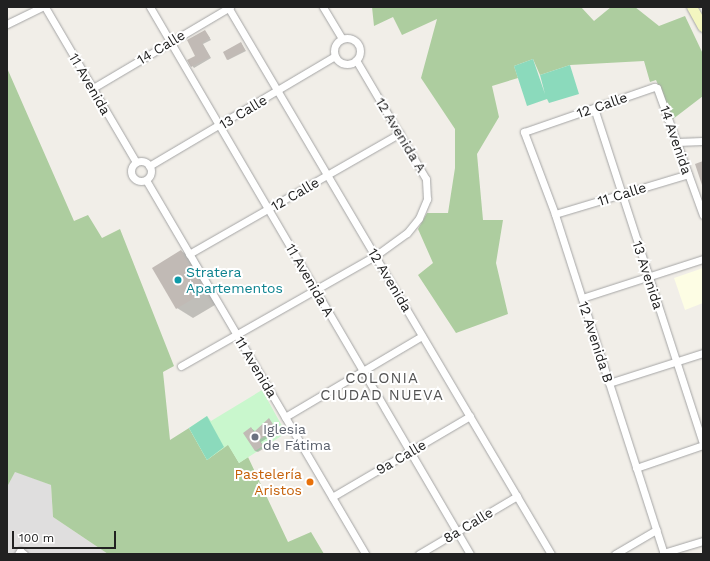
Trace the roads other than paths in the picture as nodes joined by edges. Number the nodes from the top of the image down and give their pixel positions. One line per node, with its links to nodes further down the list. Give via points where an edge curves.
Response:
1 (45, 7): 6 (street); 12 (street, 11 Avenida)
2 (150, 7): 9 (street, 11 Avenida A)
3 (229, 7): 9 (street, 14 Calle); 14 (street, 12 Avenida)
4 (323, 7): 8 (street)
5 (692, 7): 7 (street)
6 (7, 24)
7 (703, 28)
8 (342, 39): 10 (street, via 335,46); 11 (street, via 353,39 359,45 360,53)
9 (170, 42): 12 (street, 14 Calle); 16 (street, 11 Avenida A)
10 (336, 56): 11 (street, via 345,63); 14 (street, 13 Calle)
11 (356, 60): 18 (street, 12 Avenida A)
12 (92, 88): 21 (street, 11 Avenida)
13 (657, 88): 15 (street, 12 Calle); 20 (street, 14 Avenida)
14 (277, 91): 16 (street, 13 Calle); 24 (street, 12 Avenida)
15 (594, 108): 17 (street, 12 Calle); 26 (street, 13 Avenida)
16 (220, 126): 22 (street, 13 Calle); 27 (street, 11 Avenida A)
17 (524, 132): 28 (street, 12 Avenida B)
18 (400, 133): 24 (street, 12 Calle); 31 (street, 12 Avenida A, via 426,179 427,199 419,218 407,233)
19 (703, 141): 20 (street)
20 (677, 142): 23 (street, 14 Avenida)
21 (136, 162): 22 (street, via 142,161); 25 (street, via 130,170 132,176 139,181)
22 (150, 166): 25 (street, via 151,172)
23 (688, 174): 26 (street, 11 Calle); 29 (street, 14 Avenida)
24 (327, 176): 27 (street, 12 Calle); 31 (street, 12 Avenida)
25 (146, 180): 30 (street, 11 Avenida)
26 (622, 194): 28 (street, 11 Calle); 33 (street, 13 Avenida)
27 (269, 209): 30 (street, 12 Calle); 34 (street, 11 Avenida A)
28 (555, 214): 35 (street, 12 Avenida B)
29 (703, 215)
30 (189, 254): 36 (street, 11 Avenida)
31 (375, 256): 34 (street); 37 (street, 12 Avenida)
32 (703, 259): 33 (street)
33 (649, 276): 35 (street); 39 (street, 13 Avenida)
34 (316, 290): 36 (street); 41 (street, 11 Avenida A)
35 (582, 298): 42 (street, 12 Avenida B)
36 (237, 336): 40 (street); 44 (street, 11 Avenida)
37 (422, 336): 41 (street); 43 (street, 12 Avenida)
38 (703, 353): 39 (street)
39 (676, 361): 42 (street); 45 (street, 13 Avenida)
40 (181, 366)
41 (363, 371): 44 (street); 46 (street, 11 Avenida A)
42 (609, 383): 47 (street, 12 Avenida B)
43 (470, 416): 46 (street, 9a Calle); 48 (street, 12 Avenida)
44 (286, 417): 49 (street, 11 Avenida)
45 (703, 444): 47 (street)
46 (411, 452): 49 (street, 9a Calle); 51 (street, 11 Avenida A)
47 (636, 468): 50 (street, 12 Avenida B)
48 (517, 496): 51 (street, 8a Calle); 57 (street, 12 Avenida)
49 (332, 497): 54 (street, 11 Avenida)
50 (656, 530): 53 (street, 12 Avenida B); 58 (street)
51 (458, 532): 55 (street, 8a Calle); 56 (street, 11 Avenida A)
52 (703, 541): 53 (street)
53 (664, 553)
54 (365, 554)
55 (419, 554)
56 (470, 554)
57 (550, 554)
58 (615, 554)

